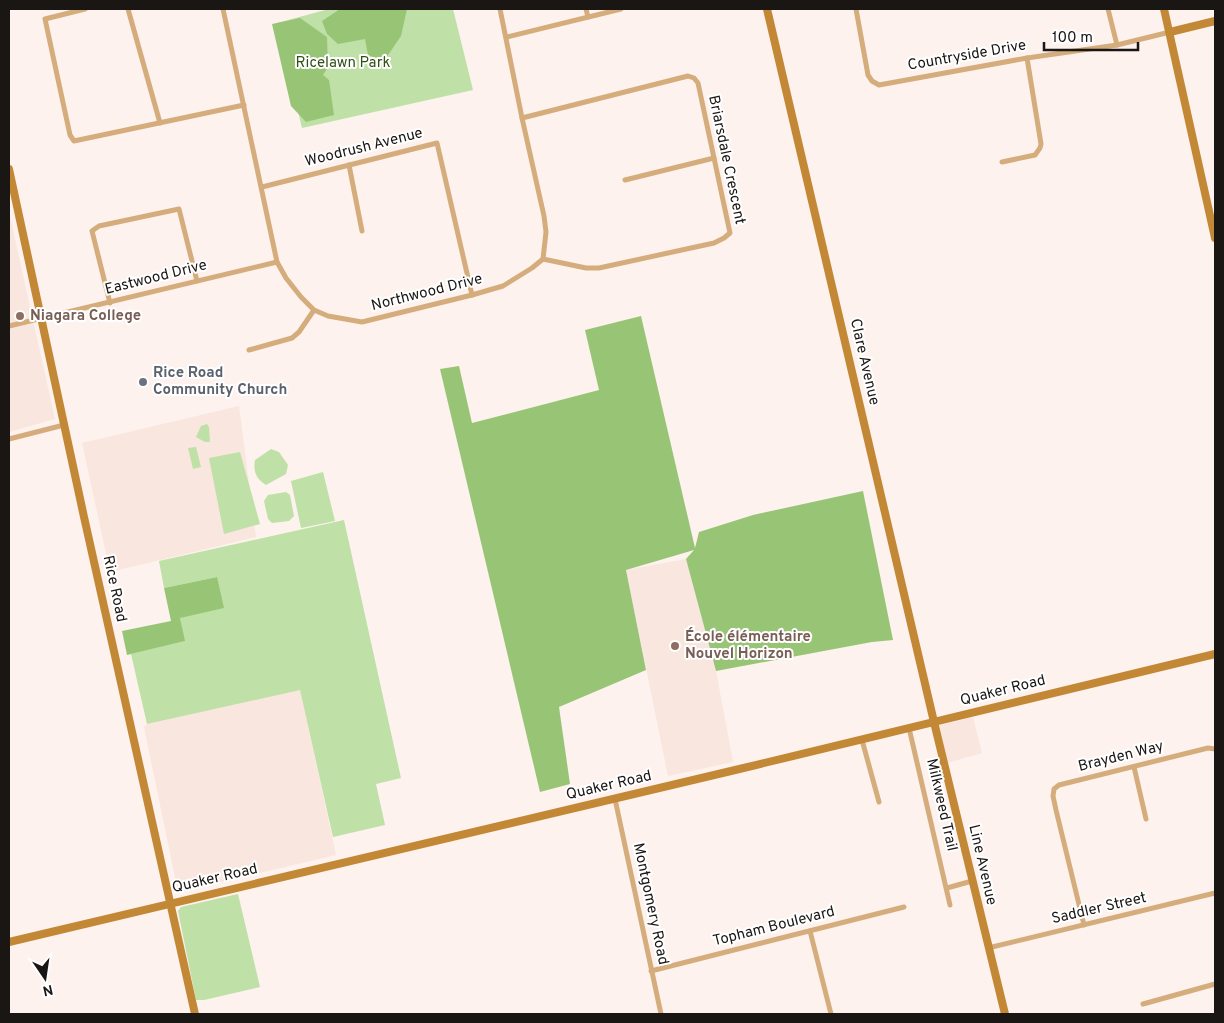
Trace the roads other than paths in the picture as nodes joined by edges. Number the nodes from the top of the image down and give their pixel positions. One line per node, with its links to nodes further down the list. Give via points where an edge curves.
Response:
1 (86, 9): 19 (street, via 45,18 70,135 74,141)
2 (128, 9): 19 (street)
3 (223, 9): 17 (street, Northwood Drive)
4 (500, 9): 14 (street)
5 (586, 9): 11 (street)
6 (621, 9): 11 (street)
7 (767, 9): 40 (street, Clare Avenue)
8 (856, 9): 16 (street, Countryside Drive, via 868,75 879,84)
9 (1108, 9): 15 (street)
10 (1164, 9): 13 (street)
11 (588, 17): 14 (street)
12 (1215, 21): 13 (street)
13 (1170, 32): 15 (street, Countryside Drive); 27 (street)
14 (507, 37): 18 (street)
15 (1116, 45): 16 (street, Countryside Drive)
16 (1027, 58): 21 (street, via 1041,144 1035,156)
17 (244, 105): 19 (street); 25 (street, Northwood Drive)
18 (522, 118): 20 (street, Briarsdale Crescent, via 688,76 698,83); 28 (street, via 544,216)
19 (160, 123)
20 (714, 158): 24 (street); 28 (street, Briarsdale Crescent, via 730,232 724,238 714,243 599,268)
21 (1002, 162)
22 (349, 165): 25 (street, Woodrush Avenue); 26 (street); 31 (street, Woodrush Avenue, via 437,142)
23 (9, 169): 34 (street, Rice Road)
24 (625, 180)
25 (262, 187): 29 (street, Northwood Drive)
26 (362, 231)
27 (1215, 238)
28 (543, 259): 31 (street, Northwood Drive, via 504,286)
29 (277, 262): 30 (street, Eastwood Drive); 33 (street, Northwood Drive, via 301,298)
30 (197, 281): 32 (street, Eastwood Drive); 32 (street, via 179,209 99,226 92,231)
31 (472, 295): 33 (street, Northwood Drive, via 362,322)
32 (110, 302): 34 (street, Eastwood Drive)
33 (314, 310): 36 (street, via 292,338)
34 (41, 319): 35 (street, Eastwood Drive); 37 (street, Rice Road)
35 (9, 326)
36 (249, 350)
37 (64, 425): 38 (street); 51 (street, Rice Road)
38 (9, 439)
39 (1215, 654): 40 (street, Quaker Road)
40 (934, 722): 41 (street, Quaker Road); 48 (street, Line Avenue)
41 (909, 728): 42 (street, Quaker Road); 49 (street, Milkweed Trail)
42 (862, 740): 45 (street, Quaker Road); 46 (street)
43 (1215, 749): 44 (street, Brayden Way)
44 (1134, 767): 47 (street); 54 (street, Brayden Way, via 1059,785 1054,789 1056,810)
45 (615, 799): 51 (street, Quaker Road); 58 (street, Montgomery Road)
46 (879, 802)
47 (1146, 819)
48 (972, 881): 49 (street); 57 (street, Line Avenue)
49 (947, 888): 52 (street, Milkweed Trail)
50 (1215, 893): 54 (street, Saddler Street)
51 (170, 904): 56 (street, Quaker Road); 61 (street, Rice Road)
52 (950, 905)
53 (904, 907): 55 (street, Topham Boulevard)
54 (1084, 925): 57 (street, Saddler Street)
55 (810, 931): 58 (street, Topham Boulevard); 63 (street)
56 (9, 942)
57 (988, 948): 64 (street, Line Avenue)
58 (651, 971): 62 (street, Montgomery Road)
59 (1215, 984): 60 (street)
60 (1143, 1004)
61 (195, 1014)
62 (661, 1014)
63 (831, 1014)
64 (1004, 1014)

